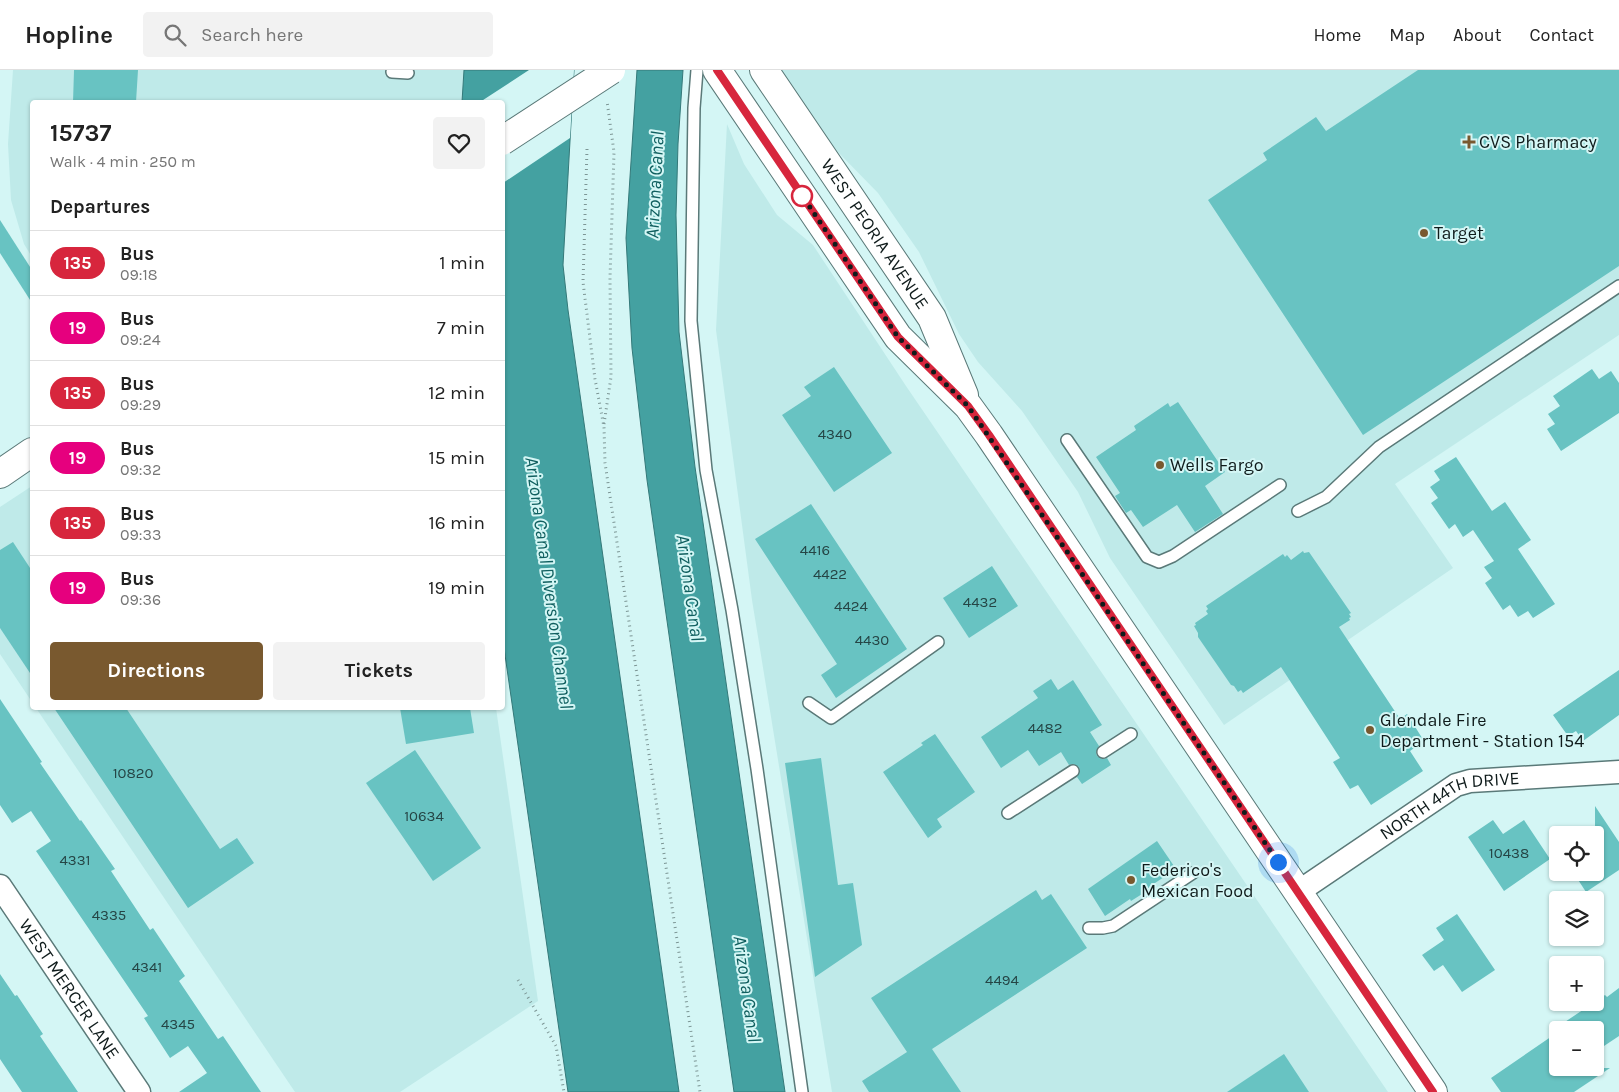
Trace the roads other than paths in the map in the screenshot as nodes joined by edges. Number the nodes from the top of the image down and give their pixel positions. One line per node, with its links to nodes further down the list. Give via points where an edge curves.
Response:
1 (697, 70): 27 (lane, via 691,225 692,330 706,470 757,769)
2 (717, 70): 9 (main road, WEST PEORIA AVENUE, via 898,337)
3 (764, 70): 9 (main road, WEST PEORIA AVENUE, via 932,318)
4 (392, 72): 5 (lane)
5 (408, 73)
6 (607, 73): 7 (main road, bridge)
7 (505, 139)
8 (1619, 286): 14 (lane, via 1379,447 1326,497)
9 (968, 406): 24 (main road, WEST PEORIA AVENUE)
10 (1067, 440): 13 (lane, via 1147,556 1159,562)
11 (30, 453): 12 (main road)
12 (0, 474)
13 (1280, 485)
14 (1298, 511)
15 (938, 642): 16 (lane, via 831,718)
16 (810, 703)
17 (1131, 734): 18 (lane)
18 (1103, 752)
19 (1073, 771): 21 (lane)
20 (1619, 772): 24 (street, NORTH 44TH DRIVE, via 1470,781 1456,785)
21 (1008, 813)
22 (1193, 873): 25 (lane, via 1114,926)
23 (0, 886): 26 (street, WEST MERCER LANE)
24 (1298, 892): 28 (main road, WEST PEORIA AVENUE)
25 (1090, 928)
26 (139, 1092)
27 (802, 1092)
28 (1433, 1092)

